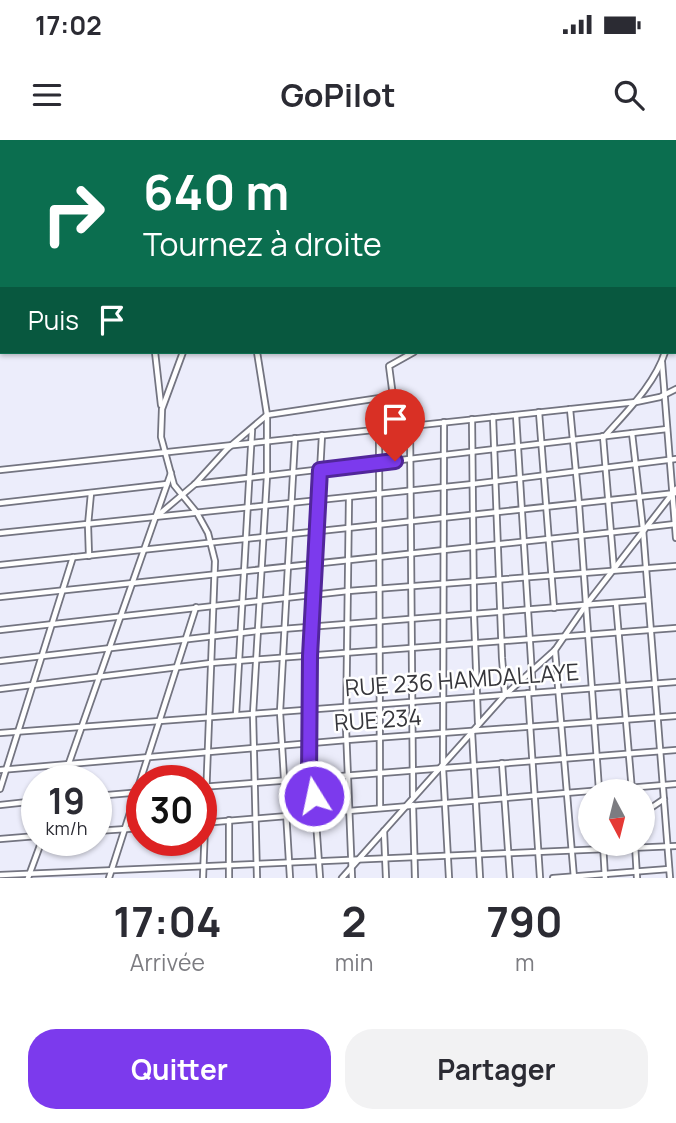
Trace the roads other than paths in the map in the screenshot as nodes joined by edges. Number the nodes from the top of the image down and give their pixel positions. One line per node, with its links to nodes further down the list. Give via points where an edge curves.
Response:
1 (155, 354): 11 (street)
2 (182, 354): 11 (street)
3 (257, 354): 14 (street)
4 (410, 354): 9 (street, via 389,366)
5 (664, 354): 6 (street)
6 (662, 362): 8 (street); 10 (street)
7 (676, 389): 8 (street)
8 (664, 395): 10 (street); 22 (street)
9 (393, 396): 14 (street); 20 (street)
10 (636, 402): 12 (street); 26 (street)
11 (162, 409): 35 (street)
12 (570, 409): 13 (street); 28 (street)
13 (539, 412): 15 (street); 31 (street)
14 (267, 415): 23 (street); 29 (street)
15 (516, 415): 16 (street); 33 (street)
16 (493, 417): 17 (street); 34 (street)
17 (472, 419): 18 (street); 36 (street)
18 (444, 422): 19 (street); 37 (street)
19 (410, 426): 20 (street); 38 (street)
20 (397, 427): 21 (street)
21 (379, 429): 25 (street); 40 (street)
22 (667, 429): 24 (street); 39 (street)
23 (252, 430): 30 (street); 32 (street)
24 (632, 433): 26 (street); 41 (street)
25 (322, 435): 27 (street); 44 (street)
26 (604, 436): 28 (street); 42 (street)
27 (295, 438): 29 (street); 47 (street)
28 (573, 440): 31 (street); 45 (street)
29 (267, 441): 30 (street); 49 (street)
30 (252, 442): 32 (street); 50 (street)
31 (541, 443): 33 (street); 48 (street)
32 (234, 444): 35 (street); 54 (street)
33 (518, 446): 34 (street); 51 (street)
34 (494, 449): 36 (street); 52 (street)
35 (165, 451): 43 (street); 46 (street)
36 (472, 452): 37 (street); 55 (street)
37 (443, 455): 38 (street); 56 (street)
38 (411, 459): 40 (street); 57 (street)
39 (673, 459): 41 (street); 58 (street)
40 (379, 463): 44 (street); 60 (street)
41 (635, 464): 42 (street); 63 (street)
42 (605, 468): 45 (street); 65 (street)
43 (0, 470)
44 (320, 470): 47 (street); 64 (street)
45 (576, 471): 48 (street); 68 (street)
46 (172, 472): 53 (street); 61 (street)
47 (293, 472): 49 (street); 67 (street)
48 (544, 475): 51 (street); 71 (street)
49 (267, 476): 50 (street); 69 (street)
50 (250, 478): 54 (street); 70 (street)
51 (520, 478): 52 (street); 72 (street)
52 (495, 481): 55 (street); 74 (street)
53 (167, 484): 59 (street); 76 (street)
54 (195, 484): 61 (street)
55 (473, 484): 56 (street); 75 (street)
56 (443, 487): 57 (street); 77 (street)
57 (411, 491): 60 (street); 78 (street)
58 (675, 492): 63 (street); 80 (street); 82 (street)
59 (91, 493): 66 (street); 79 (street)
60 (379, 494): 62 (street); 81 (street)
61 (182, 496): 73 (street); 76 (street)
62 (349, 497): 64 (street); 83 (street)
63 (639, 497): 65 (street); 84 (street)
64 (318, 500): 67 (street); 86 (street)
65 (608, 501): 68 (street); 87 (street)
66 (0, 503)
67 (292, 503): 69 (street); 88 (street)
68 (579, 504): 71 (street); 89 (street)
69 (265, 506): 70 (street); 90 (street)
70 (248, 508): 73 (street); 92 (street)
71 (546, 508): 72 (street); 93 (street)
72 (522, 510): 74 (street); 94 (street)
73 (197, 513): 76 (street); 95 (street)
74 (496, 513): 75 (street); 96 (street)
75 (473, 516): 77 (street); 97 (street)
76 (155, 518): 79 (street); 98 (street)
77 (443, 519): 78 (street); 99 (street)
78 (411, 522): 81 (street); 100 (street)
79 (88, 524): 85 (street); 101 (street)
80 (675, 524): 82 (street); 91 (street)
81 (380, 526): 83 (street); 103 (street)
82 (649, 527): 84 (street)
83 (349, 529): 86 (street); 104 (street)
84 (643, 532): 87 (street); 109 (street); 111 (street)
85 (0, 533)
86 (317, 533): 88 (street); 105 (street)
87 (611, 533): 89 (street); 111 (street)
88 (290, 535): 90 (street); 107 (street)
89 (581, 537): 93 (street); 113 (street)
90 (263, 538): 92 (street); 110 (street)
91 (676, 538)
92 (247, 540): 95 (street); 112 (street)
93 (549, 540): 94 (street); 115 (street)
94 (524, 542): 96 (street); 116 (street)
95 (211, 543): 98 (street); 114 (street)
96 (498, 545): 97 (street); 117 (street)
97 (474, 548): 99 (street); 118 (street)
98 (143, 550): 101 (street); 119 (street)
99 (442, 551): 100 (street); 120 (street)
100 (411, 554): 103 (street); 121 (street)
101 (89, 556): 102 (street)
102 (72, 558): 106 (street); 123 (street)
103 (380, 558): 104 (street); 122 (street)
104 (348, 561): 105 (street); 124 (street)
105 (315, 564): 107 (street); 125 (street)
106 (0, 565)
107 (288, 566): 110 (street); 127 (street)
108 (676, 566): 109 (street)
109 (646, 568): 111 (street); 128 (street)
110 (261, 569): 112 (street); 129 (street)
111 (614, 570): 113 (street); 133 (street)
112 (245, 571): 114 (street); 130 (street)
113 (584, 573): 115 (street); 133 (street)
114 (215, 574): 119 (street); 132 (street)
115 (552, 575): 116 (street); 135 (street)
116 (526, 577): 117 (street); 136 (street)
117 (499, 579): 118 (street); 137 (street)
118 (474, 581): 120 (street); 138 (street)
119 (132, 582): 123 (street); 139 (street)
120 (442, 584): 121 (street); 140 (street)
121 (412, 586): 122 (street); 141 (street)
122 (380, 588): 124 (street); 142 (street)
123 (63, 590): 126 (street); 144 (street)
124 (348, 591): 125 (street); 143 (street)
125 (314, 594): 127 (street); 145 (street)
126 (0, 597)
127 (286, 597): 129 (street); 147 (street)
128 (648, 600): 131 (street); 149 (street)
129 (259, 601): 130 (street); 150 (street)
130 (243, 603): 132 (street); 151 (street)
131 (615, 603): 133 (street); 152 (street)
132 (214, 606): 134 (street); 154 (street)
133 (586, 606): 135 (street); 153 (street); 155 (street)
134 (196, 607): 139 (street); 156 (street)
135 (554, 608): 136 (street)
136 (528, 610): 137 (street); 157 (street)
137 (500, 612): 138 (street); 158 (street)
138 (474, 614): 140 (street); 159 (street)
139 (120, 616): 144 (street); 161 (street)
140 (443, 617): 141 (street); 160 (street)
141 (412, 619): 142 (street); 162 (street)
142 (381, 621): 143 (street); 163 (street)
143 (348, 624): 145 (street); 165 (street)
144 (52, 625): 148 (street); 166 (street)
145 (312, 626): 147 (street); 167 (street)
146 (676, 628): 149 (street)
147 (285, 629): 150 (street); 168 (street)
148 (0, 630)
149 (650, 630): 152 (street); 177 (street)
150 (257, 631): 151 (street); 169 (street)
151 (241, 633): 154 (street); 171 (street)
152 (618, 633): 153 (street); 179 (street)
153 (588, 635): 155 (street); 180 (street)
154 (212, 636): 156 (street); 172 (street)
155 (565, 637): 157 (street); 164 (street)
156 (186, 639): 161 (street); 173 (street)
157 (530, 639): 158 (street); 174 (street)
158 (501, 642): 159 (street); 184 (street)
159 (475, 643): 160 (street); 185 (street)
160 (443, 646): 162 (street); 186 (street)
161 (108, 648): 166 (street); 175 (street)
162 (412, 648): 163 (street); 187 (street)
163 (380, 650): 165 (street); 188 (street)
164 (555, 650): 174 (street); 182 (street)
165 (347, 653): 167 (street); 189 (street)
166 (42, 656): 170 (street); 178 (street)
167 (310, 656): 168 (street); 190 (street)
168 (283, 658): 169 (street); 191 (street)
169 (255, 660): 171 (street); 192 (street)
170 (0, 661)
171 (240, 661): 172 (street); 193 (street)
172 (211, 663): 173 (street); 195 (street)
173 (177, 668): 175 (street); 198 (street)
174 (532, 672): 183 (street); 184 (street)
175 (100, 678): 178 (street); 202 (street)
176 (676, 682): 177 (street, RUE 236 HAMDALLAYE)
177 (654, 683): 179 (street, RUE 236 HAMDALLAYE); 196 (street)
178 (33, 685): 181 (street); 204 (street)
179 (623, 686): 180 (street, RUE 236 HAMDALLAYE); 197 (street)
180 (592, 688): 182 (street, RUE 236 HAMDALLAYE); 199 (street)
181 (0, 690)
182 (559, 691): 183 (street, RUE 236 HAMDALLAYE); 201 (street)
183 (531, 693): 184 (street, RUE 236 HAMDALLAYE); 203 (street)
184 (505, 695): 185 (street, RUE 236 HAMDALLAYE); 200 (street)
185 (477, 697): 186 (street, RUE 236 HAMDALLAYE); 200 (street)
186 (443, 699): 187 (street, RUE 236 HAMDALLAYE); 207 (street)
187 (412, 702): 188 (street, RUE 236 HAMDALLAYE); 208 (street)
188 (380, 704): 189 (street, RUE 236 HAMDALLAYE); 209 (street)
189 (346, 706): 190 (street, RUE 236 HAMDALLAYE); 210 (street)
190 (309, 709): 191 (street, RUE 236 HAMDALLAYE); 211 (street)
191 (280, 712): 192 (street, RUE 236 HAMDALLAYE); 212 (street)
192 (253, 714): 193 (street, RUE 236 HAMDALLAYE); 213 (street)
193 (236, 715): 195 (street, RUE 236 HAMDALLAYE)
194 (676, 716): 196 (street, RUE 234)
195 (207, 717): 198 (street, RUE 236 HAMDALLAYE); 216 (street)
196 (657, 718): 197 (street, RUE 234); 215 (street)
197 (626, 720): 199 (street, RUE 234); 217 (street)
198 (161, 721): 202 (street, RUE 236 HAMDALLAYE); 219 (street)
199 (594, 722): 201 (street, RUE 234); 218 (street)
200 (479, 724): 205 (street)
201 (562, 724): 203 (street, RUE 234); 220 (street)
202 (83, 726): 204 (street, RUE 236 HAMDALLAYE); 223 (street)
203 (530, 727): 205 (street, RUE 234); 221 (street)
204 (18, 731): 206 (street, RUE 236 HAMDALLAYE); 228 (street)
205 (472, 732): 207 (street, RUE 234); 226 (street); 227 (street)
206 (0, 733)
207 (443, 733): 208 (street, RUE 234); 227 (street)
208 (413, 736): 209 (street, RUE 234); 229 (street)
209 (380, 738): 210 (street, RUE 234); 230 (street)
210 (347, 740): 211 (street, RUE 234); 231 (street)
211 (309, 743): 212 (street, RUE 234); 232 (street)
212 (282, 745): 213 (street, RUE 234); 235 (street)
213 (253, 748): 216 (street, RUE 234); 236 (street)
214 (676, 750): 215 (street)
215 (660, 751): 217 (street); 238 (street)
216 (206, 752): 219 (street, RUE 234); 225 (street)
217 (629, 753): 218 (street); 234 (street)
218 (596, 756): 220 (street); 233 (street)
219 (149, 757): 223 (street, RUE 234); 224 (street)
220 (566, 758): 221 (street); 243 (street)
221 (533, 761): 222 (street); 244 (street)
222 (502, 763): 226 (street); 246 (street)
223 (69, 764): 228 (street, RUE 234)
224 (147, 765)
225 (205, 765)
226 (473, 765): 227 (street); 248 (street)
227 (442, 766): 229 (street); 245 (street); 250 (street)
228 (3, 770): 241 (street)
229 (413, 770): 230 (street); 245 (street)
230 (380, 772): 231 (street); 255 (street)
231 (347, 775): 232 (street); 256 (street)
232 (311, 778): 235 (street); 257 (street)
233 (598, 779)
234 (631, 779)
235 (284, 780): 236 (street); 258 (street)
236 (254, 783): 239 (street); 259 (street)
237 (676, 784): 238 (street)
238 (663, 785): 240 (street); 247 (street)
239 (217, 786)
240 (655, 786)
241 (0, 789)
242 (578, 792): 243 (street)
243 (569, 793): 244 (street); 271 (street)
244 (535, 795): 246 (street); 272 (street)
245 (413, 798): 252 (street); 254 (street)
246 (505, 798): 248 (street); 273 (street)
247 (664, 799): 253 (street); 269 (street)
248 (475, 800): 250 (street); 274 (street)
249 (21, 802): 251 (street)
250 (445, 803): 252 (street); 277 (street)
251 (0, 804)
252 (413, 805): 254 (street); 280 (street)
253 (655, 805)
254 (405, 806): 255 (street); 264 (street)
255 (380, 808): 256 (street)
256 (348, 811): 257 (street); 282 (street)
257 (316, 813): 258 (street); 284 (street)
258 (286, 816): 259 (street); 285 (street)
259 (255, 818): 260 (street); 286 (street)
260 (229, 820): 261 (street); 287 (street)
261 (217, 821)
262 (125, 829): 263 (street); 291 (street)
263 (112, 830)
264 (384, 831): 281 (street); 283 (street)
265 (21, 837): 266 (street)
266 (0, 839)
267 (676, 846): 269 (street)
268 (655, 847): 269 (street)
269 (667, 847): 290 (street)
270 (578, 850): 271 (street)
271 (573, 851): 272 (street); 296 (street)
272 (538, 852): 273 (street); 310 (street)
273 (509, 854): 274 (street); 309 (street)
274 (479, 855): 277 (street); 308 (street)
275 (36, 856): 294 (street)
276 (203, 856): 288 (street)
277 (448, 856): 280 (street); 307 (street)
278 (604, 856): 295 (street)
279 (636, 856): 292 (street)
280 (414, 858): 281 (street); 306 (street)
281 (385, 859): 283 (street); 305 (street)
282 (351, 860): 283 (street); 284 (street); 289 (street)
283 (358, 860): 289 (street)
284 (319, 862): 285 (street); 302 (street)
285 (289, 863): 286 (street); 301 (street)
286 (256, 864): 287 (street); 300 (street)
287 (229, 866): 288 (street); 299 (street)
288 (203, 867): 291 (street); 298 (street)
289 (351, 867): 303 (street); 304 (street)
290 (669, 869): 292 (street); 313 (street)
291 (112, 871): 294 (street); 297 (street)
292 (637, 871): 295 (street); 312 (street)
293 (0, 875): 294 (street)
294 (29, 876)
295 (605, 876): 296 (street)
296 (574, 877): 311 (street)
297 (109, 878)
298 (203, 878)
299 (229, 878)
300 (257, 878)
301 (290, 878)
302 (320, 878)
303 (342, 878)
304 (352, 878)
305 (386, 878)
306 (415, 878)
307 (449, 878)
308 (480, 878)
309 (510, 878)
310 (540, 878)
311 (553, 878)
312 (637, 878)
313 (670, 878)

